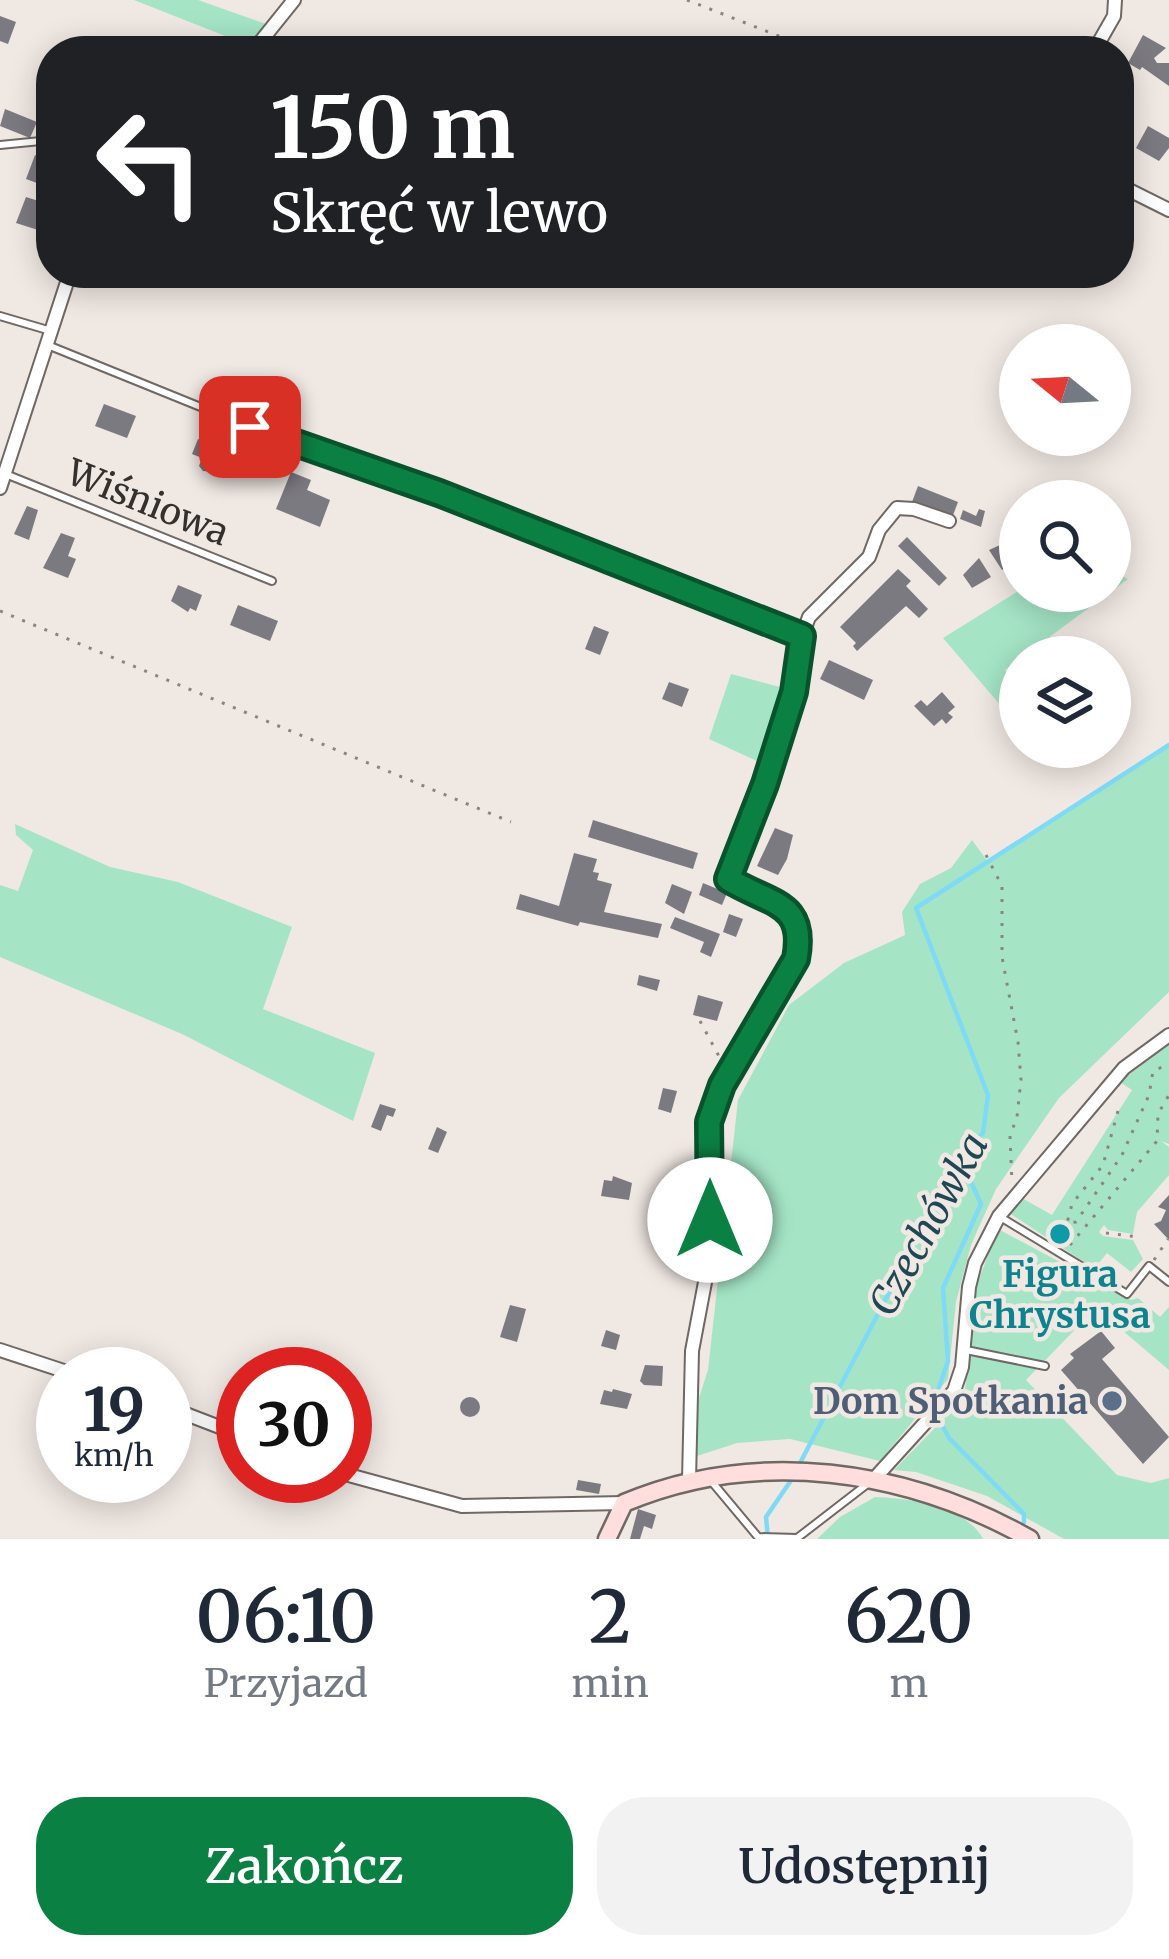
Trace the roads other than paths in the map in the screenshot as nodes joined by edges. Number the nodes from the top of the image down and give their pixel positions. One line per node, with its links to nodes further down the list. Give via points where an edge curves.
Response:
1 (294, 0): 3 (street)
2 (1115, 0): 4 (street)
3 (266, 36)
4 (1103, 36)
5 (36, 141): 6 (lane)
6 (0, 145)
7 (1134, 192): 8 (street)
8 (1169, 210)
9 (65, 288): 11 (street)
10 (0, 316): 11 (lane)
11 (49, 338): 12 (street); 15 (lane, via 250,427)
12 (2, 481): 14 (lane, Wiśniowa)
13 (949, 521): 15 (street, via 897,508 869,557 809,617)
14 (272, 581)
15 (802, 636): 25 (street, via 794,692 728,879 788,910 801,937 709,1122 709,1261 692,1351)
16 (1169, 1035): 17 (street, via 1124,1068)
17 (999, 1216): 18 (lane, via 1127,1294 1149,1266); 19 (street, via 975,1263)
18 (1169, 1282)
19 (963, 1349): 22 (lane); 24 (street, via 960,1376 941,1406)
20 (0, 1350): 21 (street)
21 (36, 1362)
22 (1045, 1366)
23 (708, 1478): 24 (street, via 809,1470); 25 (street); 29 (lane)
24 (874, 1479): 28 (street, via 939,1498); 32 (lane)
25 (689, 1480): 27 (street)
26 (372, 1481): 27 (street, via 462,1506)
27 (624, 1503): 31 (street)
28 (994, 1531): 33 (street)
29 (764, 1538): 30 (lane)
30 (778, 1538): 32 (lane)
31 (608, 1539)
32 (797, 1539)
33 (1030, 1539)

